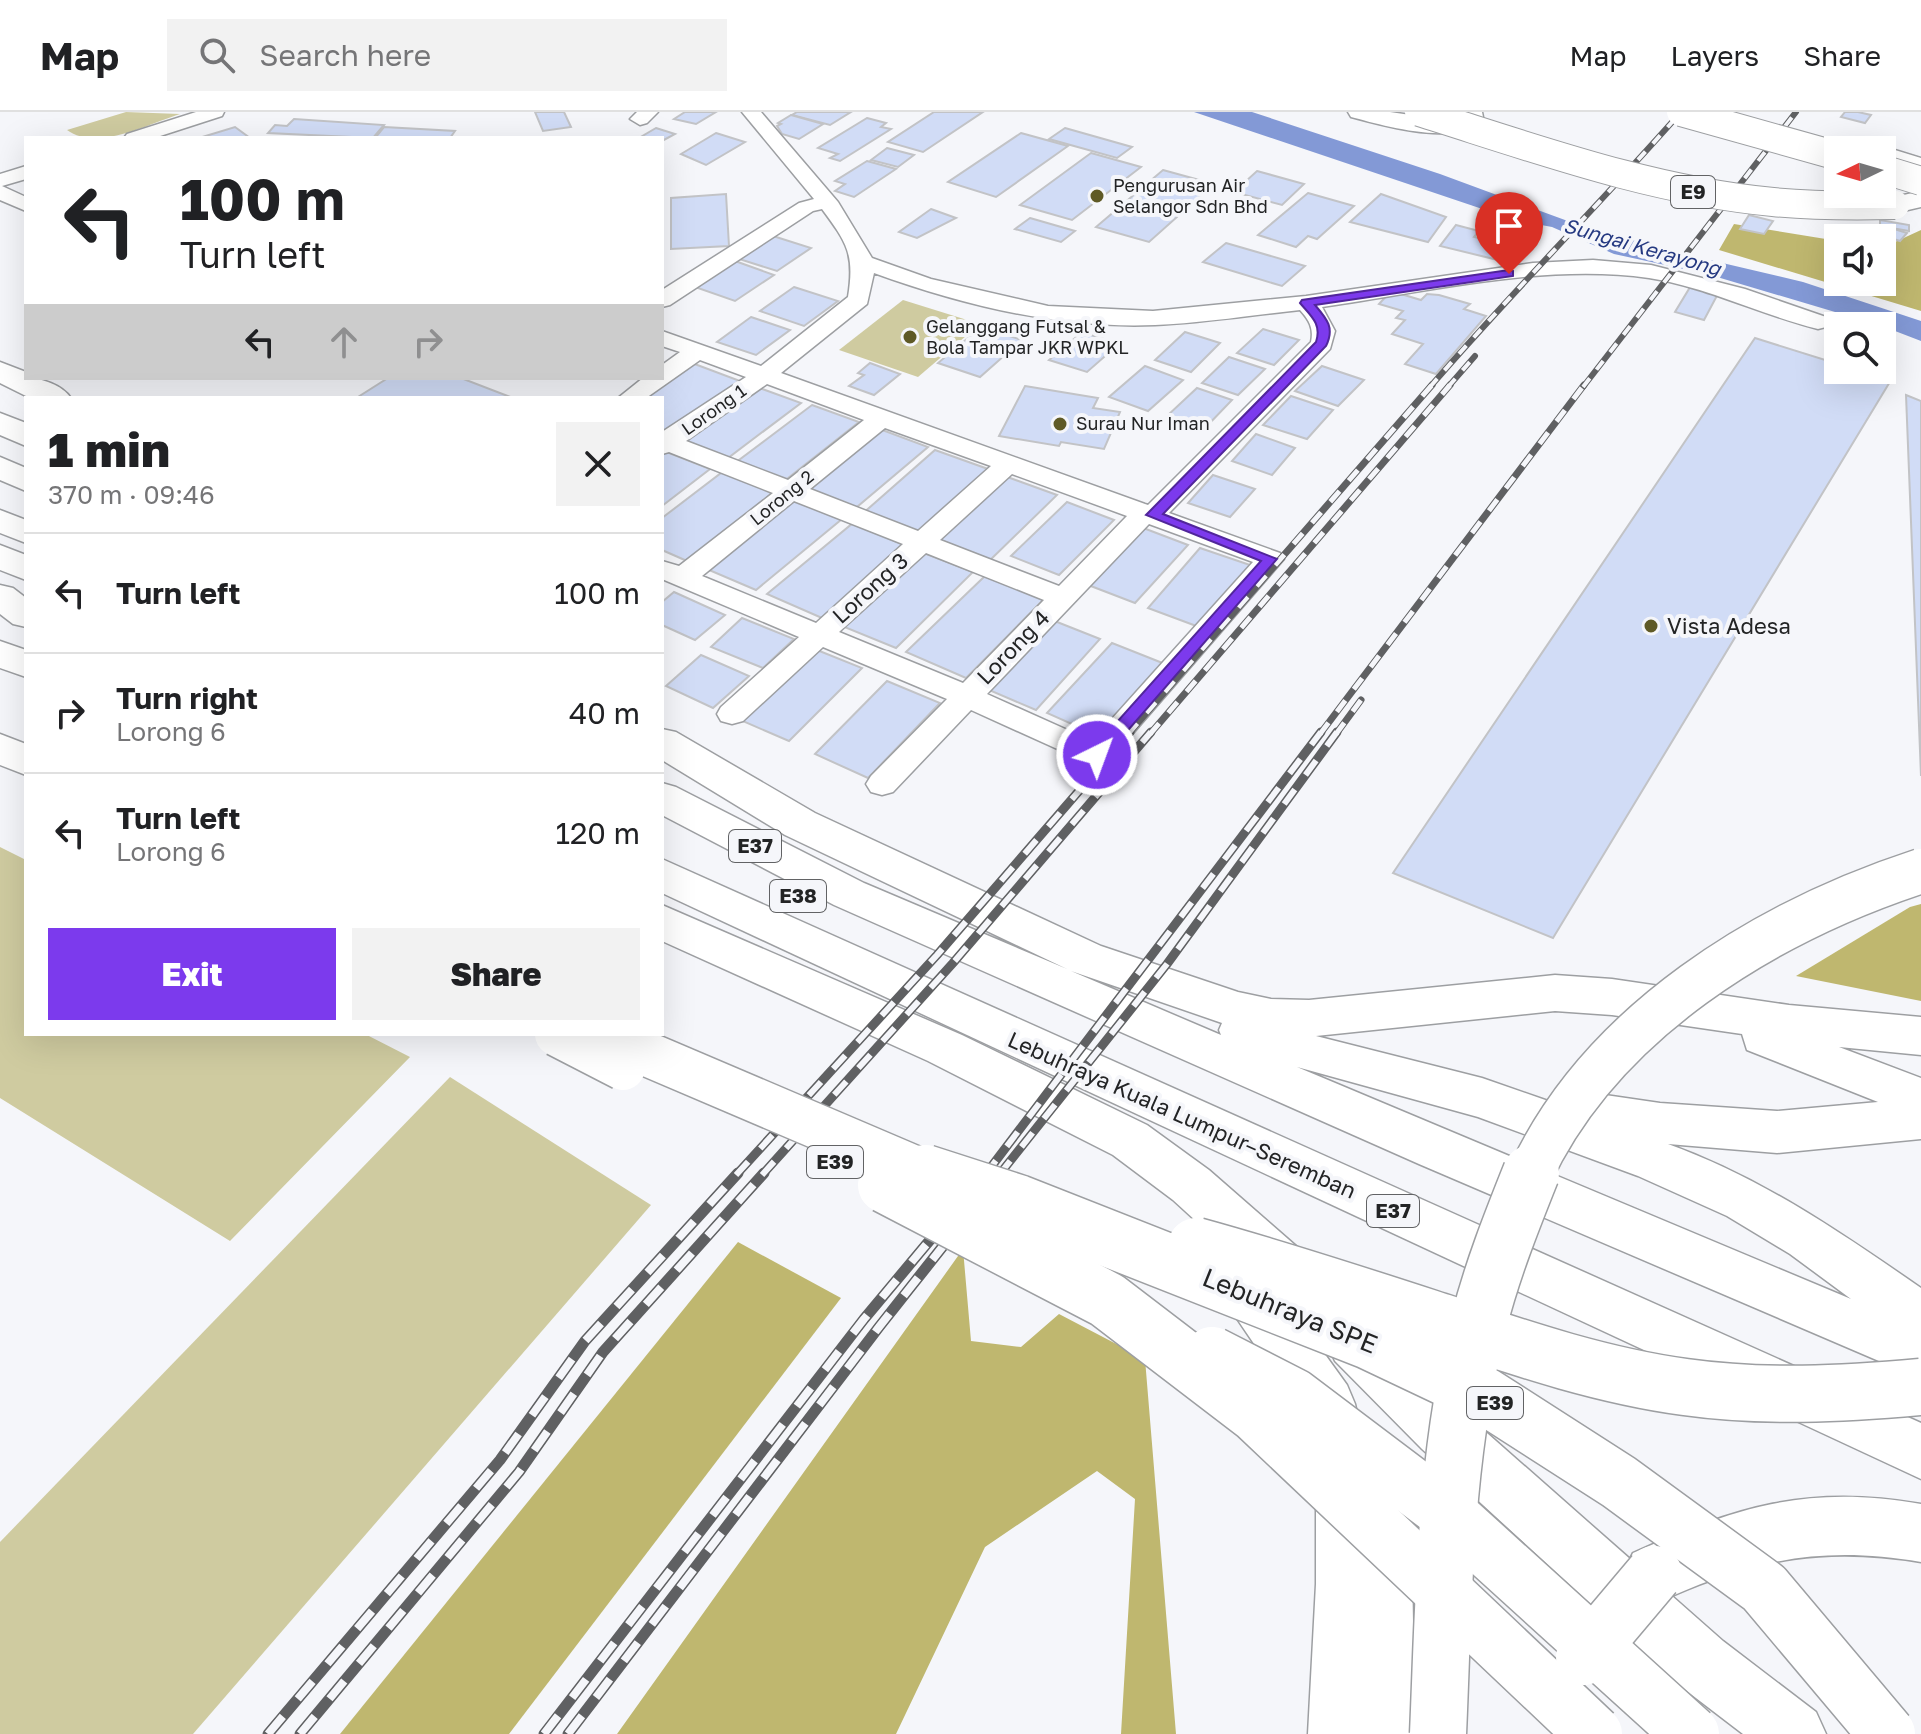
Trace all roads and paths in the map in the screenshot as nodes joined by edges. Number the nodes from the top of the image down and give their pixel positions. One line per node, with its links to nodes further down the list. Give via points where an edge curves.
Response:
1 (215, 112): 8 (street)
2 (751, 112): 21 (street)
3 (1360, 112): 5 (highway, via 1453,124 1471,117)
4 (1419, 112): 20 (highway, E9, bridge, via 1585,164 1726,198 1851,208)
5 (1468, 112): 19 (highway, E9, via 1724,185)
6 (1681, 112): 10 (highway, bridge)
7 (1738, 112): 9 (highway)
8 (140, 136)
9 (1824, 137)
10 (1824, 152)
11 (1896, 158): 12 (highway)
12 (1921, 166)
13 (24, 173): 16 (street)
14 (1896, 173): 15 (highway, bridge)
15 (1921, 180): 17 (highway)
16 (0, 181)
17 (1896, 186)
18 (0, 192): 22 (street)
19 (1824, 192)
20 (1921, 199)
21 (826, 202): 23 (street); 24 (street, via 806,207)
22 (24, 204)
23 (863, 262): 25 (street, via 924,284 1048,313 1153,318); 31 (street, Lorong 1, via 859,299)
24 (664, 299)
25 (1306, 303): 26 (street, via 1533,270 1593,267 1651,272); 47 (street, Lorong 4, via 1323,322 1322,344)
26 (1818, 322)
27 (664, 339): 28 (street)
28 (697, 351): 30 (street); 31 (street)
29 (0, 371): 34 (highway)
30 (664, 374)
31 (766, 374): 37 (street); 40 (street, Lorong 1)
32 (656, 380): 35 (street)
33 (0, 396): 36 (highway)
34 (51, 396)
35 (633, 396)
36 (24, 408)
37 (882, 418): 41 (street); 44 (street, Lorong 2)
38 (0, 423): 39 (highway)
39 (24, 435)
40 (664, 443): 44 (street)
41 (1009, 463): 47 (street); 50 (street, Lorong 3)
42 (0, 467): 43 (highway)
43 (24, 480)
44 (790, 491): 50 (street); 53 (street, Lorong 2)
45 (0, 495): 46 (highway)
46 (24, 508)
47 (1150, 514): 55 (street, Lorong 4); 62 (street, via 1270,559 1097,755)
48 (0, 520): 49 (highway)
49 (24, 532)
50 (921, 543): 55 (street); 59 (street, Lorong 3)
51 (0, 556): 52 (highway)
52 (24, 568)
53 (672, 574): 59 (street)
54 (0, 596): 56 (highway)
55 (1062, 597): 62 (street, Lorong 4)
56 (24, 614)
57 (0, 616): 58 (highway)
58 (24, 622)
59 (818, 635): 62 (street); 63 (street, Lorong 3)
60 (0, 653): 61 (highway)
61 (24, 664)
62 (966, 696): 69 (street, Lorong 4)
63 (732, 714)
64 (0, 730): 65 (highway)
65 (24, 741)
66 (664, 743): 78 (highway, via 800,824 1085,958 1237,1010 1309,1018 1555,993)
67 (0, 748): 68 (highway)
68 (24, 760)
69 (882, 784)
70 (664, 798): 74 (highway, E37)
71 (664, 833): 76 (highway, E38, via 843,917)
72 (1921, 871): 95 (highway, bridge, via 1804,915 1708,972 1620,1048 1576,1098 1540,1155 1488,1282 1469,1366 1449,1503)
73 (664, 876): 91 (highway, Lebuhraya Kuala Lumpur–Seremban / E37)
74 (849, 894): 76 (highway, E37); 82 (highway, via 912,900 1239,1028 1320,1056)
75 (664, 923): 85 (highway, via 945,1048 1130,1140)
76 (942, 935): 88 (highway, E37)
77 (664, 950): 93 (highway, via 1126,1167 1184,1211 1244,1284 1327,1404 1345,1491)
78 (1672, 1004): 81 (highway); 83 (highway, via 1789,1045)
79 (561, 1036): 86 (highway, E39, bridge, via 917,1199)
80 (605, 1036): 84 (highway, Lebuhraya SPE / E39, bridge, via 920,1172)
81 (1921, 1036)
82 (1482, 1098): 83 (highway, via 1660,1123 1777,1132); 87 (highway, via 1656,1161 1745,1200)
83 (1910, 1114)
84 (1018, 1203): 90 (highway, bridge, via 1220,1252 1529,1351 1657,1383); 100 (highway, Lebuhraya SPE / E39, bridge, via 1369,1341 1485,1396 1619,1482 1764,1588)
85 (1236, 1226): 94 (highway, via 1332,1355 1371,1453 1383,1517); 99 (highway, via 1295,1278 1442,1430 1701,1663)
86 (1107, 1300): 97 (highway, E39, bridge, via 1256,1414); 98 (highway, bridge, via 1294,1397 1445,1511)
87 (1921, 1319)
88 (1921, 1355): 90 (highway, bridge)
89 (1921, 1387): 90 (highway, bridge)
90 (1744, 1392)
91 (1921, 1451)
92 (1921, 1533): 96 (highway, bridge, via 1844,1522 1760,1532 1654,1574 1584,1657)
93 (1340, 1734)
94 (1383, 1734)
95 (1438, 1734)
96 (1549, 1734)
97 (1594, 1734)
98 (1691, 1734)
99 (1794, 1734)
100 (1887, 1734)

